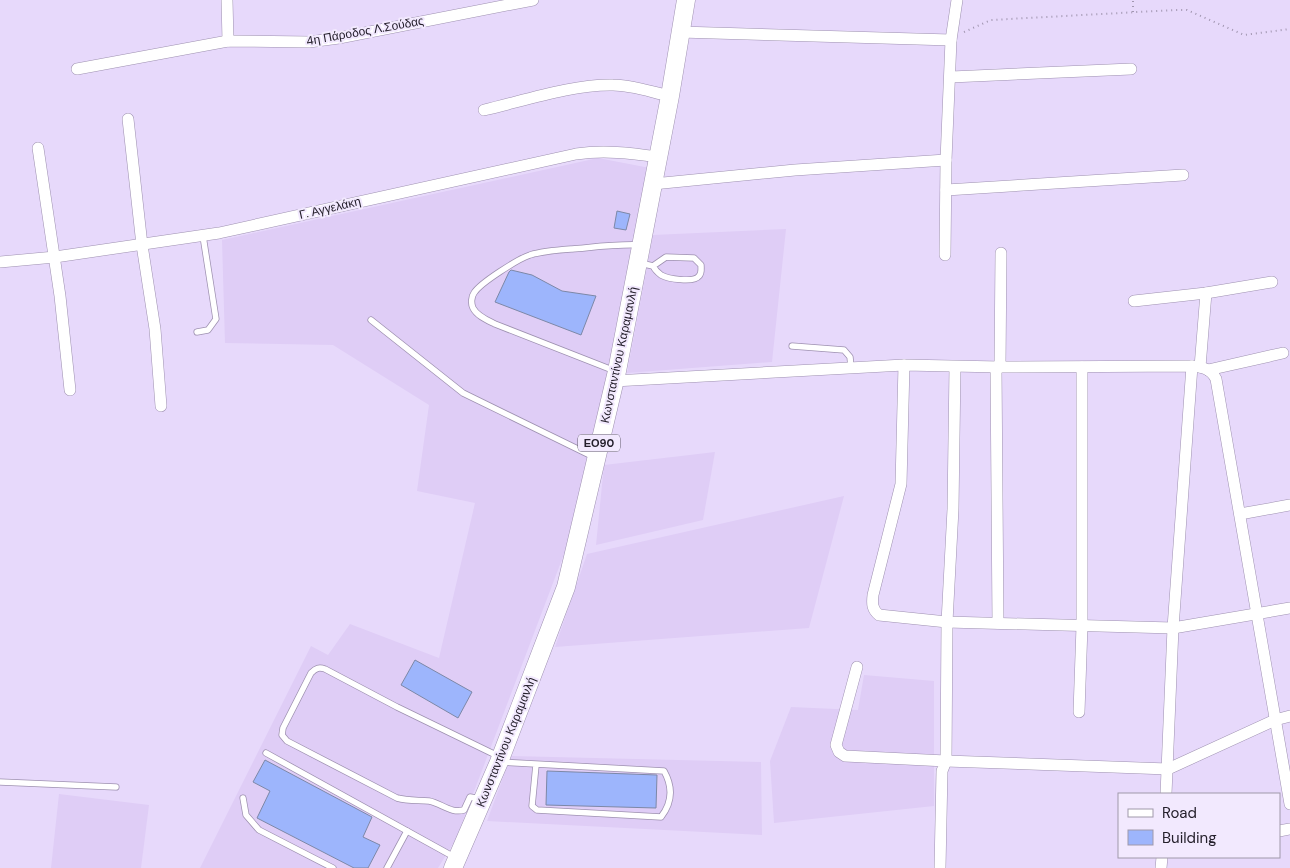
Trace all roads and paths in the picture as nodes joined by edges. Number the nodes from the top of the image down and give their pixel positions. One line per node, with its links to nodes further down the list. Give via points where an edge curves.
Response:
1 (227, 0): 10 (street)
2 (533, 0): 10 (street, 4η Πάροδος Λ.Σούδας, via 309,42)
3 (686, 0): 8 (main road, Κωνσταντίνου Καραμανλή / ΕΟ90)
4 (957, 0): 9 (street)
5 (1134, 0): 6 (path)
6 (1133, 12): 7 (path, via 1187,10 1244,35); 9 (path, via 991,20)
7 (1290, 29)
8 (680, 32): 9 (street); 14 (main road, Κωνσταντίνου Καραμανλή / ΕΟ90)
9 (952, 40): 13 (street)
10 (228, 41): 11 (street, 4η Πάροδος Λ.Σούδας)
11 (77, 68)
12 (1131, 68): 13 (street)
13 (951, 77): 19 (street)
14 (670, 96): 15 (street, via 628,86 590,86); 18 (main road, Κωνσταντίνου Καραμανλή / ΕΟ90)
15 (484, 110)
16 (128, 119): 24 (street)
17 (38, 148): 28 (street)
18 (658, 157): 21 (main road, Κωνσταντίνου Καραμανλή / ΕΟ90); 23 (street, Γ. Αγγελάκη, via 597,151 576,154)
19 (946, 160): 21 (street); 22 (street)
20 (1183, 175): 22 (street)
21 (653, 184): 25 (main road, Κωνσταντίνου Καραμανλή / ΕΟ90)
22 (946, 190): 27 (street)
23 (203, 236): 24 (street, Γ. Αγγελάκη); 35 (lane, via 216,319 208,330)
24 (142, 245): 28 (street, Γ. Αγγελάκη); 46 (street, via 155,328)
25 (642, 245): 30 (main road, Κωνσταντίνου Καραμανλή / ΕΟ90); 44 (lane, via 598,246 531,255 518,260 473,294 473,308 494,324)
26 (1002, 253): 41 (street)
27 (945, 255)
28 (55, 257): 29 (street, Γ. Αγγελάκη); 45 (street)
29 (0, 262)
30 (646, 264): 30 (lane, via 669,278 694,280 701,273 701,264 694,258 666,258); 44 (main road, Κωνσταντίνου Καραμανλή / ΕΟ90)
31 (1272, 282): 32 (street)
32 (1206, 293): 33 (street); 43 (street)
33 (1134, 301)
34 (371, 320): 47 (lane, via 462,393)
35 (196, 332)
36 (792, 346): 39 (lane, via 844,350 850,356)
37 (1283, 353): 43 (street)
38 (904, 365): 39 (street); 40 (street); 52 (street, via 902,484 872,603 879,615)
39 (851, 367): 44 (street)
40 (955, 367): 41 (street); 52 (street)
41 (998, 367): 42 (street); 53 (street)
42 (1082, 367): 43 (street); 54 (street)
43 (1200, 368): 49 (street, via 1216,379); 55 (street)
44 (615, 376): 47 (main road, Κωνσταντίνου Καραμανλή / ΕΟ90)
45 (70, 390)
46 (161, 406)
47 (596, 458): 61 (main road, Κωνσταντίνου Καραμανλή / ΕΟ90, via 566,587)
48 (1290, 505): 49 (street)
49 (1240, 514): 51 (street)
50 (1290, 608): 51 (street)
51 (1257, 615): 55 (street); 59 (street)
52 (947, 622): 53 (street); 62 (street)
53 (998, 622): 54 (street)
54 (1082, 626): 55 (street); 57 (street)
55 (1173, 628): 64 (street)
56 (857, 667): 62 (street, via 836,745 839,752 845,756)
57 (1079, 712)
58 (1290, 716): 59 (street)
59 (1275, 720): 64 (street); 70 (street)
60 (266, 752): 71 (lane)
61 (500, 760): 63 (lane); 69 (main road, Κωνσταντίνου Καραμανλή / ΕΟ90); 69 (lane, via 320,668 311,673 282,728 282,735 288,742 397,798 430,802 453,811 464,810 470,797)
62 (946, 761): 64 (street); 75 (street, via 942,771)
63 (536, 765): 63 (lane, via 664,771 669,783 669,801 660,817 537,810 532,806)
64 (1168, 769): 67 (street)
65 (0, 782): 66 (lane)
66 (116, 787)
67 (1166, 793)
68 (243, 798): 73 (lane, via 246,815 259,830)
69 (484, 800): 72 (main road, Κωνσταντίνου Καραμανλή / ΕΟ90)
70 (1290, 804)
71 (407, 831): 72 (lane); 74 (lane)
72 (456, 864)
73 (334, 868)
74 (387, 868)
75 (940, 868)

